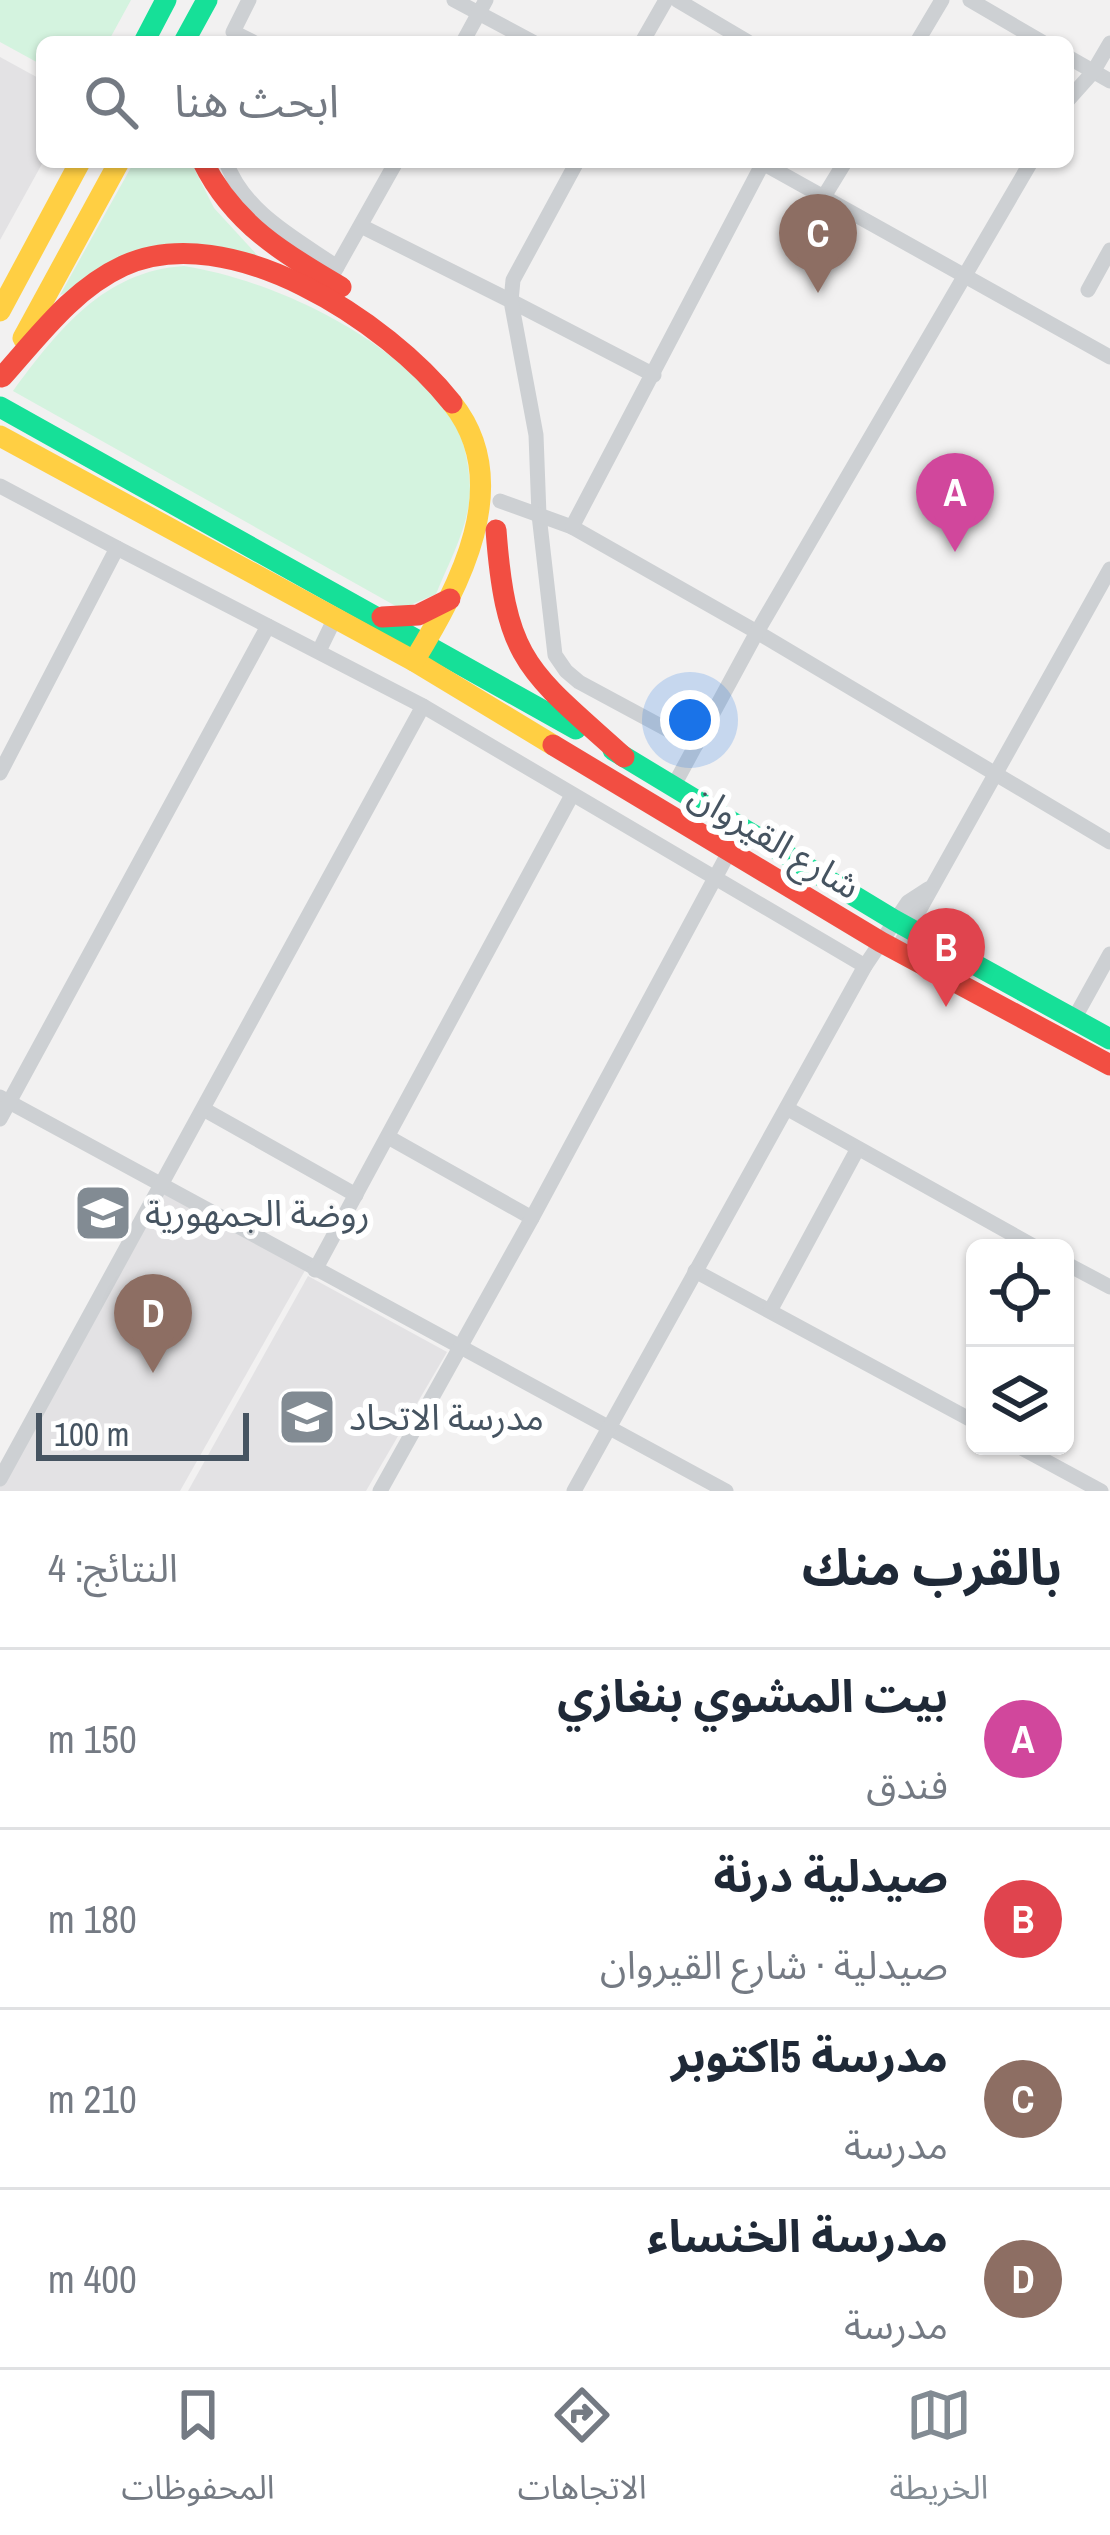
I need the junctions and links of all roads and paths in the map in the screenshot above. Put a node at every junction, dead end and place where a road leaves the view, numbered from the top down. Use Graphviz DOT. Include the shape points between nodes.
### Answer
graph roads {
  1 [pos="166,0"];
  2 [pos="208,0"];
  3 [pos="249,0"];
  4 [pos="454,0"];
  5 [pos="666,0"];
  6 [pos="677,0"];
  7 [pos="942,0"];
  8 [pos="970,0"];
  9 [pos="482,7"];
  10 [pos="147,36"];
  11 [pos="187,36"];
  12 [pos="201,36"];
  13 [pos="231,36"];
  14 [pos="466,36"];
  15 [pos="524,36"];
  16 [pos="645,36"];
  17 [pos="738,36"];
  18 [pos="921,36"];
  19 [pos="1032,36"];
  20 [pos="1110,43"];
  21 [pos="1074,61"];
  22 [pos="1093,72"];
  23 [pos="1110,81"];
  24 [pos="1074,93"];
  25 [pos="77,168"];
  26 [pos="116,168"];
  27 [pos="205,168"];
  28 [pos="229,168"];
  29 [pos="393,168"];
  30 [pos="574,168"];
  31 [pos="759,168"];
  32 [pos="771,168"];
  33 [pos="842,168"];
  34 [pos="1028,168"];
  35 [pos="824,198"];
  36 [pos="361,226"];
  37 [pos="1110,250"];
  38 [pos="333,274"];
  39 [pos="964,278"];
  40 [pos="1088,290"];
  41 [pos="511,301"];
  42 [pos="0,311"];
  43 [pos="415,334"];
  44 [pos="1110,357"];
  45 [pos="455,372"];
  46 [pos="654,375"];
  47 [pos="1,379"];
  48 [pos="0,407"];
  49 [pos="5,439"];
  50 [pos="0,486"];
  51 [pos="500,501"];
  52 [pos="539,515"];
  53 [pos="572,527"];
  54 [pos="496,530"];
  55 [pos="117,548"];
  56 [pos="1110,569"];
  57 [pos="450,598"];
  58 [pos="382,617"];
  59 [pos="335,618"];
  60 [pos="268,626"];
  61 [pos="757,632"];
  62 [pos="319,652"];
  63 [pos="427,656"];
  64 [pos="424,706"];
  65 [pos="696,746"];
  66 [pos="624,757"];
  67 [pos="0,773"];
  68 [pos="994,775"];
  69 [pos="674,787"];
  70 [pos="572,795"];
  71 [pos="1110,842"];
  72 [pos="729,852"];
  73 [pos="716,876"];
  74 [pos="902,924"];
  75 [pos="889,946"];
  76 [pos="1110,954"];
  77 [pos="865,966"];
  78 [pos="1074,1018"];
  79 [pos="1110,1039"];
  80 [pos="1110,1065"];
  81 [pos="5,1100"];
  82 [pos="788,1108"];
  83 [pos="205,1110"];
  84 [pos="0,1119"];
  85 [pos="388,1136"];
  86 [pos="857,1150"];
  87 [pos="164,1185"];
  88 [pos="356,1195"];
  89 [pos="532,1218"];
  90 [pos="1020,1239"];
  91 [pos="1074,1268"];
  92 [pos="315,1270"];
  93 [pos="694,1271"];
  94 [pos="1110,1287"];
  95 [pos="770,1311"];
  96 [pos="461,1346"];
  97 [pos="966,1418"];
  98 [pos="609,1427"];
  99 [pos="1035,1455"];
  100 [pos="0,1479"];
  101 [pos="380,1491"];
  102 [pos="574,1491"];
  103 [pos="726,1491"];
  104 [pos="1101,1491"];
  1 -- 10 [label="main road"];
  2 -- 11 [label="main road"];
  2 -- 12 [label="main road"];
  3 -- 13 [label="street"];
  4 -- 9 [label="street"];
  5 -- 16 [label="street"];
  6 -- 17 [label="street"];
  7 -- 18 [label="street"];
  8 -- 19 [label="street"];
  9 -- 14 [label="street"];
  9 -- 15 [label="street"];
  20 -- 22 [label="street"];
  21 -- 22 [label="street"];
  22 -- 23 [label="street"];
  22 -- 24 [label="street"];
  25 -- 42 [label="main road"];
  26 -- 47 [label="main road"];
  27 -- 38 [label="main road" via="240,222"];
  28 -- 38 [label="street" via="265,218"];
  29 -- 36 [label="street"];
  30 -- 41 [label="street" via="513,280"];
  31 -- 46 [label="street"];
  32 -- 35 [label="street"];
  33 -- 35 [label="street"];
  34 -- 39 [label="street"];
  35 -- 39 [label="street"];
  36 -- 38 [label="street"];
  36 -- 41 [label="street"];
  37 -- 40 [label="street"];
  38 -- 43 [label="main road"];
  39 -- 44 [label="street"];
  39 -- 61 [label="street"];
  41 -- 46 [label="street"];
  41 -- 52 [label="street" via="536,435"];
  45 -- 51 [label="main road" via="490,435"];
  46 -- 53 [label="street"];
  47 -- 57 [label="main road" via="88,288 121,266 186,253 225,258 298,286 410,354 466,419 477,448 479,506"];
  48 -- 58 [label="main road"];
  49 -- 59 [label="main road"];
  50 -- 55 [label="street"];
  51 -- 52 [label="street"];
  51 -- 54 [label="main road"];
  52 -- 53 [label="street"];
  52 -- 65 [label="street" via="555,655 566,671"];
  53 -- 61 [label="street"];
  54 -- 63 [label="main road"];
  54 -- 66 [label="main road" via="514,643 546,685"];
  55 -- 60 [label="street"];
  55 -- 67 [label="street"];
  56 -- 68 [label="street"];
  57 -- 58 [label="main road" via="414,618"];
  57 -- 63 [label="main road"];
  58 -- 63 [label="main road"];
  59 -- 62 [label="street"];
  59 -- 63 [label="main road"];
  60 -- 62 [label="street"];
  60 -- 81 [label="street"];
  61 -- 65 [label="street"];
  61 -- 68 [label="street"];
  62 -- 64 [label="street"];
  63 -- 66 [label="main road"];
  63 -- 72 [label="main road, شارع القيروان"];
  64 -- 70 [label="street"];
  64 -- 83 [label="street"];
  65 -- 69 [label="street"];
  66 -- 69 [label="main road"];
  68 -- 71 [label="street"];
  68 -- 74 [label="street"];
  69 -- 74 [label="main road"];
  70 -- 73 [label="street"];
  70 -- 85 [label="street"];
  72 -- 73 [label="street"];
  72 -- 75 [label="main road, شارع القيروان"];
  73 -- 77 [label="street"];
  73 -- 89 [label="street"];
  74 -- 75 [label="street"];
  74 -- 78 [label="main road"];
  75 -- 77 [label="street"];
  75 -- 80 [label="main road, شارع القيروان"];
  76 -- 78 [label="street"];
  77 -- 82 [label="street"];
  78 -- 79 [label="main road"];
  81 -- 84 [label="street"];
  81 -- 87 [label="street"];
  82 -- 86 [label="street"];
  82 -- 93 [label="street"];
  83 -- 87 [label="street"];
  83 -- 88 [label="street"];
  85 -- 88 [label="street"];
  85 -- 89 [label="street"];
  86 -- 90 [label="street"];
  86 -- 95 [label="street"];
  87 -- 92 [label="street"];
  87 -- 100 [label="street"];
  88 -- 92 [label="street"];
  89 -- 96 [label="street"];
  91 -- 94 [label="street"];
  92 -- 96 [label="street"];
  93 -- 95 [label="street"];
  93 -- 98 [label="street"];
  95 -- 97 [label="street"];
  96 -- 98 [label="street"];
  96 -- 101 [label="street"];
  98 -- 102 [label="street"];
  98 -- 103 [label="street"];
  99 -- 104 [label="street"];
}
